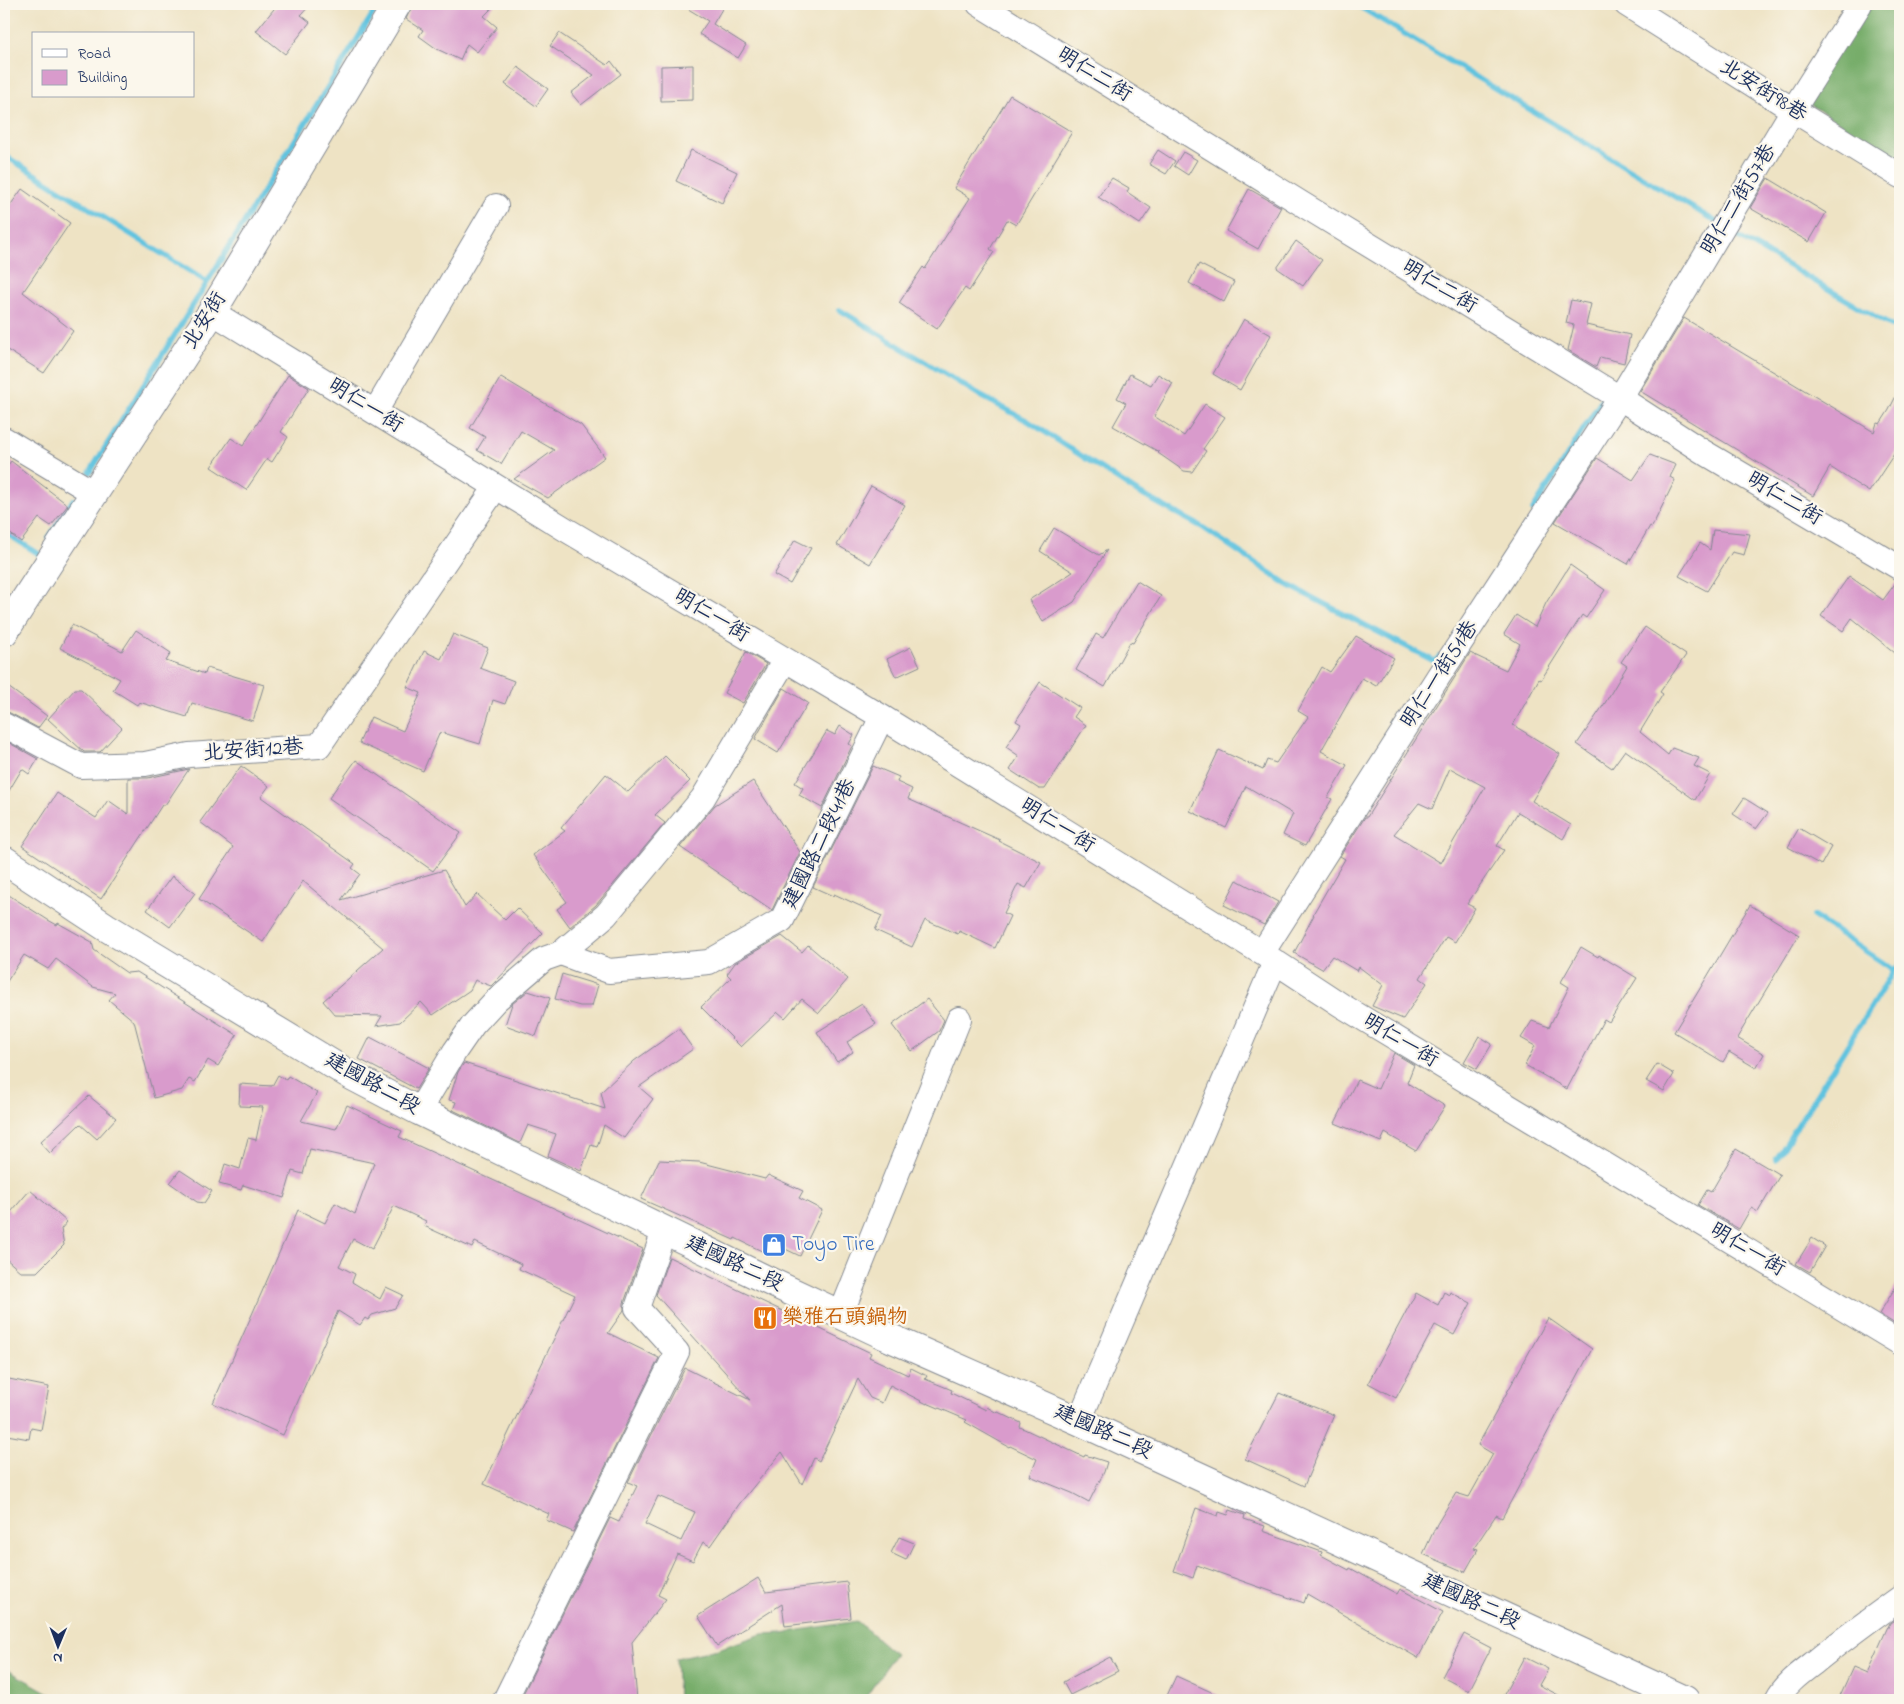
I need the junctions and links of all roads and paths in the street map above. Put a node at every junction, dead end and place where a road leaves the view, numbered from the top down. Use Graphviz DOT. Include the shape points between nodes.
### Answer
graph roads {
  1 [pos="979,4"];
  2 [pos="1626,4"];
  3 [pos="1860,4"];
  4 [pos="391,5"];
  5 [pos="1793,110"];
  6 [pos="1900,176"];
  7 [pos="496,206"];
  8 [pos="212,312"];
  9 [pos="1620,398"];
  10 [pos="375,412"];
  11 [pos="4,439"];
  12 [pos="496,487"];
  13 [pos="94,493"];
  14 [pos="1900,568"];
  15 [pos="4,632"];
  16 [pos="785,660"];
  17 [pos="882,717"];
  18 [pos="4,725"];
  19 [pos="4,860"];
  20 [pos="560,953"];
  21 [pos="1268,957"];
  22 [pos="959,1019"];
  23 [pos="419,1110"];
  24 [pos="664,1231"];
  25 [pos="841,1314"];
  26 [pos="1900,1343"];
  27 [pos="1079,1421"];
  28 [pos="1900,1598"];
  29 [pos="505,1700"];
  30 [pos="1685,1700"];
  31 [pos="1777,1700"];
  1 -- 9 [label="street, 明仁二街"];
  2 -- 5 [label="street, 北安街98巷"];
  3 -- 5 [label="street, 明仁二街57巷"];
  4 -- 8 [label="street, 北安街"];
  5 -- 6 [label="street, 北安街98巷"];
  5 -- 9 [label="street, 明仁二街57巷"];
  7 -- 10 [label="street"];
  8 -- 10 [label="street, 明仁一街"];
  8 -- 13 [label="street, 北安街"];
  9 -- 14 [label="street, 明仁二街" via="1702,451"];
  9 -- 21 [label="street, 明仁一街51巷" via="1438,677"];
  10 -- 12 [label="street, 明仁一街"];
  11 -- 13 [label="street"];
  12 -- 16 [label="street, 明仁一街"];
  12 -- 18 [label="street, 北安街12巷" via="318,746 189,755 146,764 81,766"];
  13 -- 15 [label="street, 北安街"];
  16 -- 17 [label="street, 明仁一街"];
  16 -- 20 [label="street" via="704,798 606,915"];
  17 -- 20 [label="street, 建國路二段41巷" via="782,920 709,962 609,971"];
  17 -- 21 [label="street, 明仁一街"];
  19 -- 23 [label="street, 建國路二段" via="106,927 352,1076"];
  20 -- 23 [label="street" via="544,959 496,1000 473,1025"];
  21 -- 26 [label="street, 明仁一街" via="1349,1010"];
  21 -- 27 [label="street, 明仁一街51巷"];
  22 -- 25 [label="street"];
  23 -- 24 [label="street, 建國路二段"];
  24 -- 25 [label="street, 建國路二段"];
  24 -- 29 [label="street" via="637,1308 677,1352"];
  25 -- 27 [label="street, 建國路二段"];
  27 -- 30 [label="street, 建國路二段"];
  28 -- 31 [label="street" via="1797,1677"];
}
